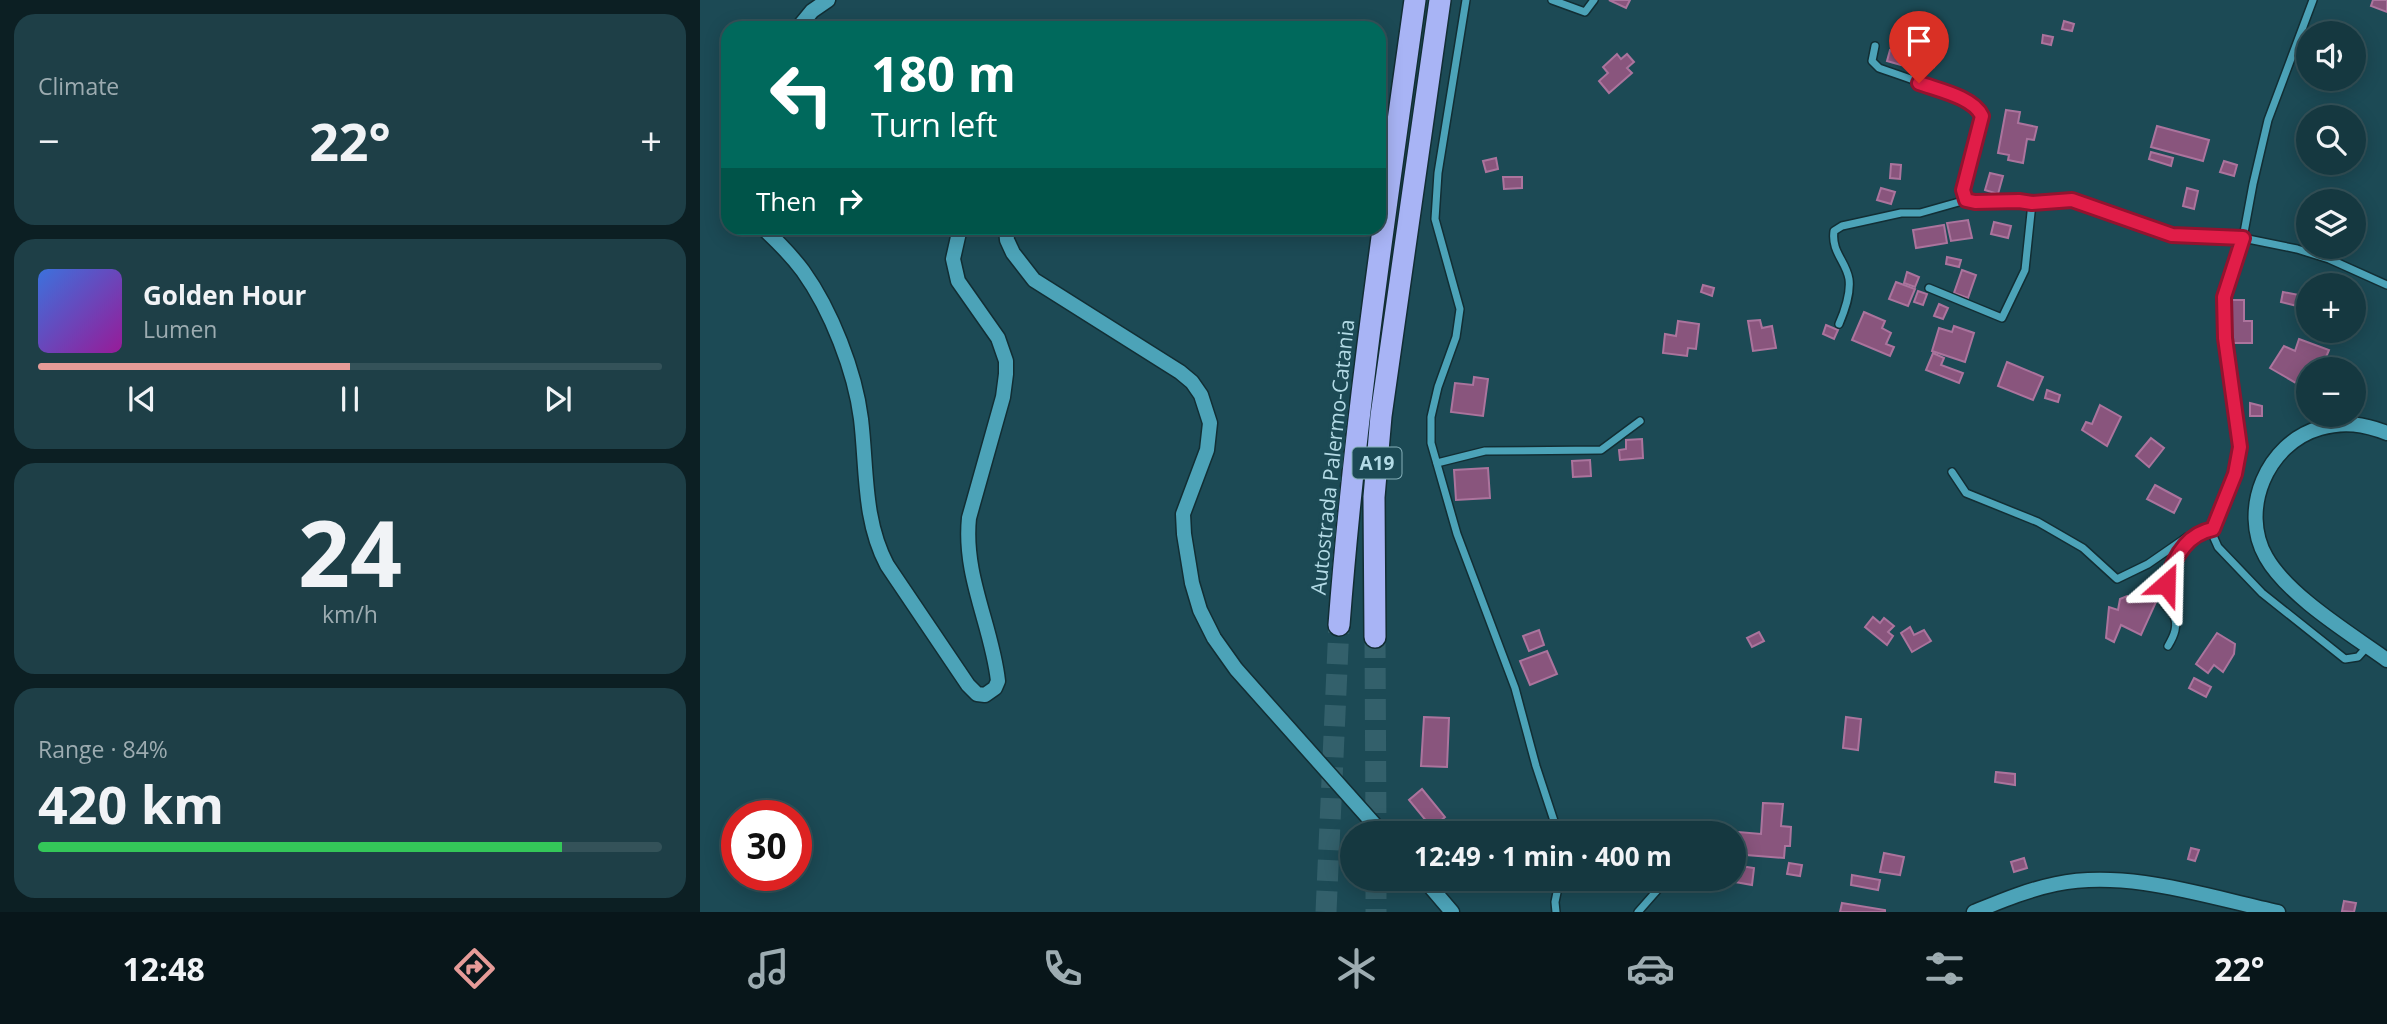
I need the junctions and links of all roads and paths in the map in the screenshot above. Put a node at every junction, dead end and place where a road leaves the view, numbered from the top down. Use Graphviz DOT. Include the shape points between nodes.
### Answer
graph roads {
  1 [pos="828,0"];
  2 [pos="1415,0"];
  3 [pos="1440,0"];
  4 [pos="1466,0"];
  5 [pos="1552,0"];
  6 [pos="1594,0"];
  7 [pos="2314,0"];
  8 [pos="804,21"];
  9 [pos="1875,47"];
  10 [pos="1966,200"];
  11 [pos="1386,203"];
  12 [pos="2032,203"];
  13 [pos="770,235"];
  14 [pos="958,235"];
  15 [pos="1007,235"];
  16 [pos="1381,235"];
  17 [pos="2243,238"];
  18 [pos="2387,285"];
  19 [pos="1929,288"];
  20 [pos="1839,324"];
  21 [pos="1640,421"];
  22 [pos="2387,432"];
  23 [pos="1437,463"];
  24 [pos="1952,472"];
  25 [pos="2213,529"];
  26 [pos="2195,535"];
  27 [pos="1339,625"];
  28 [pos="1375,637"];
  29 [pos="2168,646"];
  30 [pos="2368,646"];
  31 [pos="2387,660"];
  32 [pos="1371,821"];
  33 [pos="1554,821"];
  34 [pos="1434,891"];
  35 [pos="1557,891"];
  36 [pos="1657,891"];
  37 [pos="1452,912"];
  38 [pos="1556,912"];
  39 [pos="1638,912"];
  40 [pos="1974,912"];
  41 [pos="2278,912"];
  1 -- 8 [label="main road"];
  2 -- 11 [label="highway, Autostrada Palermo-Catania / A19"];
  3 -- 28 [label="highway, A19" via="1381,416 1374,497"];
  4 -- 23 [label="street" via="1434,219 1460,309 1431,417"];
  5 -- 6 [label="street" via="1585,12"];
  7 -- 17 [label="street" via="2268,120"];
  9 -- 10 [label="street" via="1872,61 1879,68 1979,109 1982,116 1963,190"];
  10 -- 12 [label="street"];
  10 -- 20 [label="street" via="1833,231 1832,242 1849,278 1846,309"];
  12 -- 17 [label="street" via="2072,200 2172,235"];
  12 -- 19 [label="street" via="2025,270 2002,318"];
  13 -- 14 [label="main road" via="814,288 847,362 861,419 877,546 968,685 985,695 998,681 967,536 1003,397 1006,361 998,338 958,281 953,259"];
  15 -- 32 [label="main road" via="1013,253 1034,280 1180,372 1201,395 1210,437 1183,514 1200,610 1236,669"];
  16 -- 27 [label="highway, Autostrada Palermo-Catania / A19"];
  17 -- 18 [label="street" via="2297,249"];
  17 -- 25 [label="street" via="2224,297 2240,447 2235,474"];
  21 -- 23 [label="street" via="1601,450 1485,451"];
  22 -- 30 [label="main road" via="2349,423 2302,435 2266,472 2255,507 2258,537 2274,570"];
  23 -- 33 [label="street"];
  24 -- 26 [label="street" via="1966,493 2038,522 2083,548 2118,579"];
  25 -- 26 [label="street"];
  25 -- 30 [label="street" via="2218,547 2253,584 2326,645 2345,659 2358,657"];
  26 -- 29 [label="street" via="2170,570 2162,597 2174,615 2175,634"];
  30 -- 31 [label="main road"];
  34 -- 37 [label="main road"];
  35 -- 38 [label="street"];
  36 -- 39 [label="street"];
  40 -- 41 [label="main road" via="2056,884 2114,880"];
}
